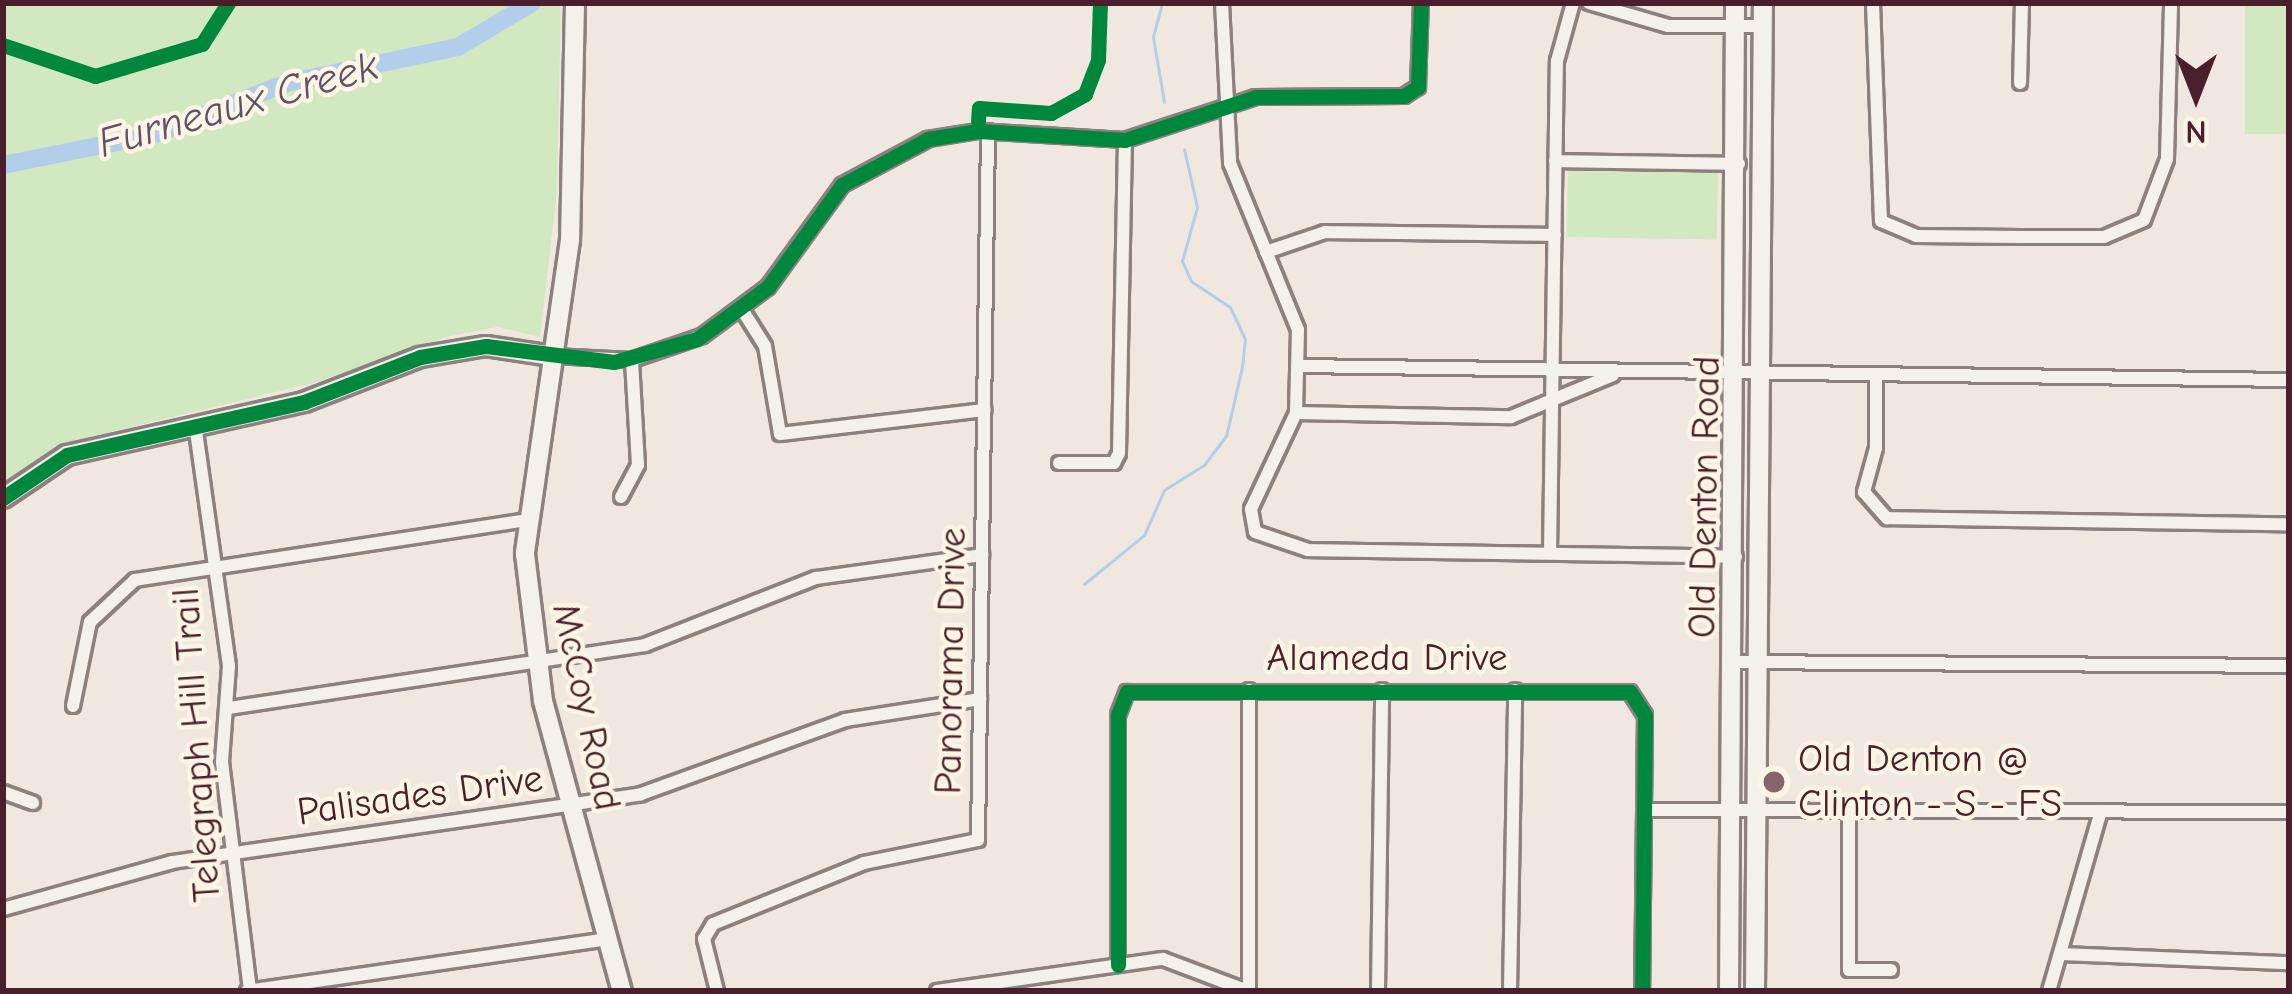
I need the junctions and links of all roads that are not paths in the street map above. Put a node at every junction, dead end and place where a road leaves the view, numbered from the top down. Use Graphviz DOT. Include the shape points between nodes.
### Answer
graph roads {
  1 [pos="574,3"];
  2 [pos="1222,3"];
  3 [pos="1421,3"];
  4 [pos="1573,3"];
  5 [pos="1588,3"];
  6 [pos="1735,3"];
  7 [pos="1763,3"];
  8 [pos="1873,3"];
  9 [pos="2022,3"];
  10 [pos="2171,3"];
  11 [pos="1735,26"];
  12 [pos="1763,26"];
  13 [pos="2020,82"];
  14 [pos="1221,109"];
  15 [pos="988,131"];
  16 [pos="1124,140"];
  17 [pos="1556,161"];
  18 [pos="1739,164"];
  19 [pos="1555,235"];
  20 [pos="1266,253"];
  21 [pos="743,311"];
  22 [pos="552,356"];
  23 [pos="632,360"];
  24 [pos="1298,366"];
  25 [pos="1552,370"];
  26 [pos="1620,372"];
  27 [pos="1876,376"];
  28 [pos="1740,378"];
  29 [pos="1763,378"];
  30 [pos="2289,380"];
  31 [pos="1552,404"];
  32 [pos="985,410"];
  33 [pos="1296,413"];
  34 [pos="195,424"];
  35 [pos="1059,463"];
  36 [pos="622,497"];
  37 [pos="3,498"];
  38 [pos="525,520"];
  39 [pos="2289,524"];
  40 [pos="1550,553"];
  41 [pos="982,555"];
  42 [pos="1737,557"];
  43 [pos="215,564"];
  44 [pos="1735,662"];
  45 [pos="1760,662"];
  46 [pos="536,663"];
  47 [pos="2289,666"];
  48 [pos="1249,690"];
  49 [pos="1382,690"];
  50 [pos="1515,690"];
  51 [pos="980,699"];
  52 [pos="73,706"];
  53 [pos="229,708"];
  54 [pos="3,793"];
  55 [pos="33,803"];
  56 [pos="572,804"];
  57 [pos="1644,810"];
  58 [pos="1732,810"];
  59 [pos="1757,810"];
  60 [pos="1849,810"];
  61 [pos="2101,812"];
  62 [pos="2289,812"];
  63 [pos="234,853"];
  64 [pos="3,909"];
  65 [pos="608,939"];
  66 [pos="2061,954"];
  67 [pos="2289,962"];
  68 [pos="1118,964"];
  69 [pos="1891,970"];
  70 [pos="1027,985"];
  71 [pos="249,991"];
  72 [pos="622,991"];
  73 [pos="717,991"];
  74 [pos="937,991"];
  75 [pos="1249,991"];
  76 [pos="1378,991"];
  77 [pos="1510,991"];
  78 [pos="1642,991"];
  79 [pos="1729,991"];
  80 [pos="1755,991"];
  81 [pos="2049,991"];
  1 -- 22 [label="main road, McCoy Road" via="570,240"];
  2 -- 14 [label="street"];
  3 -- 14 [label="street" via="1418,87 1404,96 1290,92"];
  4 -- 17 [label="street" via="1557,61"];
  5 -- 11 [label="street" via="1651,24"];
  6 -- 11 [label="main road, Old Denton Road"];
  7 -- 12 [label="main road, Old Denton Road"];
  8 -- 10 [label="street" via="1874,188 1888,227 1916,236 2104,237 2144,220 2167,159"];
  9 -- 13 [label="street"];
  11 -- 12 [label="street"];
  11 -- 18 [label="main road, Old Denton Road"];
  12 -- 29 [label="main road, Old Denton Road"];
  14 -- 16 [label="street"];
  14 -- 20 [label="street"];
  15 -- 16 [label="street"];
  15 -- 21 [label="street" via="928,139 858,172"];
  15 -- 32 [label="street, Panorama Drive"];
  16 -- 35 [label="street" via="1119,453 1114,463"];
  17 -- 18 [label="street"];
  17 -- 19 [label="street"];
  18 -- 28 [label="main road, Old Denton Road"];
  19 -- 20 [label="street" via="1325,232"];
  19 -- 25 [label="street"];
  20 -- 24 [label="street" via="1294,310"];
  21 -- 23 [label="street"];
  21 -- 32 [label="street" via="765,346 780,434"];
  22 -- 23 [label="street"];
  22 -- 34 [label="main road" via="485,346 420,357 304,402"];
  22 -- 38 [label="main road, McCoy Road"];
  23 -- 36 [label="street" via="638,465"];
  24 -- 25 [label="street"];
  24 -- 33 [label="street"];
  25 -- 26 [label="street"];
  25 -- 31 [label="street"];
  26 -- 28 [label="street"];
  26 -- 31 [label="street"];
  27 -- 29 [label="street"];
  27 -- 30 [label="street"];
  27 -- 39 [label="street" via="1876,448 1864,492 1876,514"];
  28 -- 29 [label="street"];
  28 -- 42 [label="main road, Old Denton Road"];
  29 -- 45 [label="main road, Old Denton Road"];
  31 -- 33 [label="street" via="1511,417"];
  31 -- 40 [label="street"];
  32 -- 41 [label="street, Panorama Drive"];
  33 -- 40 [label="street" via="1249,522 1263,537 1308,550"];
  34 -- 37 [label="main road" via="67,455"];
  34 -- 43 [label="street, Telegraph Hill Trail"];
  38 -- 43 [label="street"];
  38 -- 46 [label="main road, McCoy Road"];
  40 -- 42 [label="street"];
  41 -- 46 [label="street" via="816,578 645,645"];
  41 -- 51 [label="street, Panorama Drive"];
  42 -- 44 [label="main road, Old Denton Road"];
  43 -- 52 [label="street" via="150,574 107,599 85,638"];
  43 -- 53 [label="street, Telegraph Hill Trail"];
  44 -- 45 [label="street"];
  44 -- 58 [label="main road, Old Denton Road"];
  45 -- 47 [label="street"];
  45 -- 59 [label="main road, Old Denton Road"];
  46 -- 53 [label="street"];
  46 -- 56 [label="main road, McCoy Road"];
  48 -- 49 [label="street, Alameda Drive"];
  48 -- 68 [label="street, Alameda Drive" via="1127,692 1118,715"];
  48 -- 75 [label="street"];
  49 -- 50 [label="street, Alameda Drive"];
  49 -- 76 [label="street"];
  50 -- 57 [label="street, Alameda Drive" via="1630,692 1644,703"];
  50 -- 77 [label="street"];
  51 -- 56 [label="street, Palisades Drive" via="845,720 684,783"];
  51 -- 73 [label="street, Panorama Drive" via="978,840 864,863 713,924 704,939"];
  53 -- 63 [label="street, Telegraph Hill Trail" via="222,761"];
  54 -- 55 [label="street"];
  56 -- 63 [label="street, Palisades Drive"];
  56 -- 65 [label="main road, McCoy Road"];
  57 -- 58 [label="street"];
  57 -- 78 [label="street"];
  58 -- 59 [label="street"];
  58 -- 79 [label="main road, Old Denton Road"];
  59 -- 60 [label="street"];
  59 -- 80 [label="main road, Old Denton Road"];
  60 -- 61 [label="street"];
  60 -- 69 [label="street" via="1849,970"];
  61 -- 62 [label="street"];
  61 -- 66 [label="street"];
  63 -- 64 [label="street, Palisades Drive"];
  63 -- 71 [label="street, Telegraph Hill Trail"];
  65 -- 71 [label="street"];
  65 -- 72 [label="main road, McCoy Road"];
  66 -- 67 [label="street"];
  66 -- 81 [label="street"];
  68 -- 70 [label="street"];
  68 -- 75 [label="street" via="1183,961"];
  70 -- 74 [label="street"];
}
